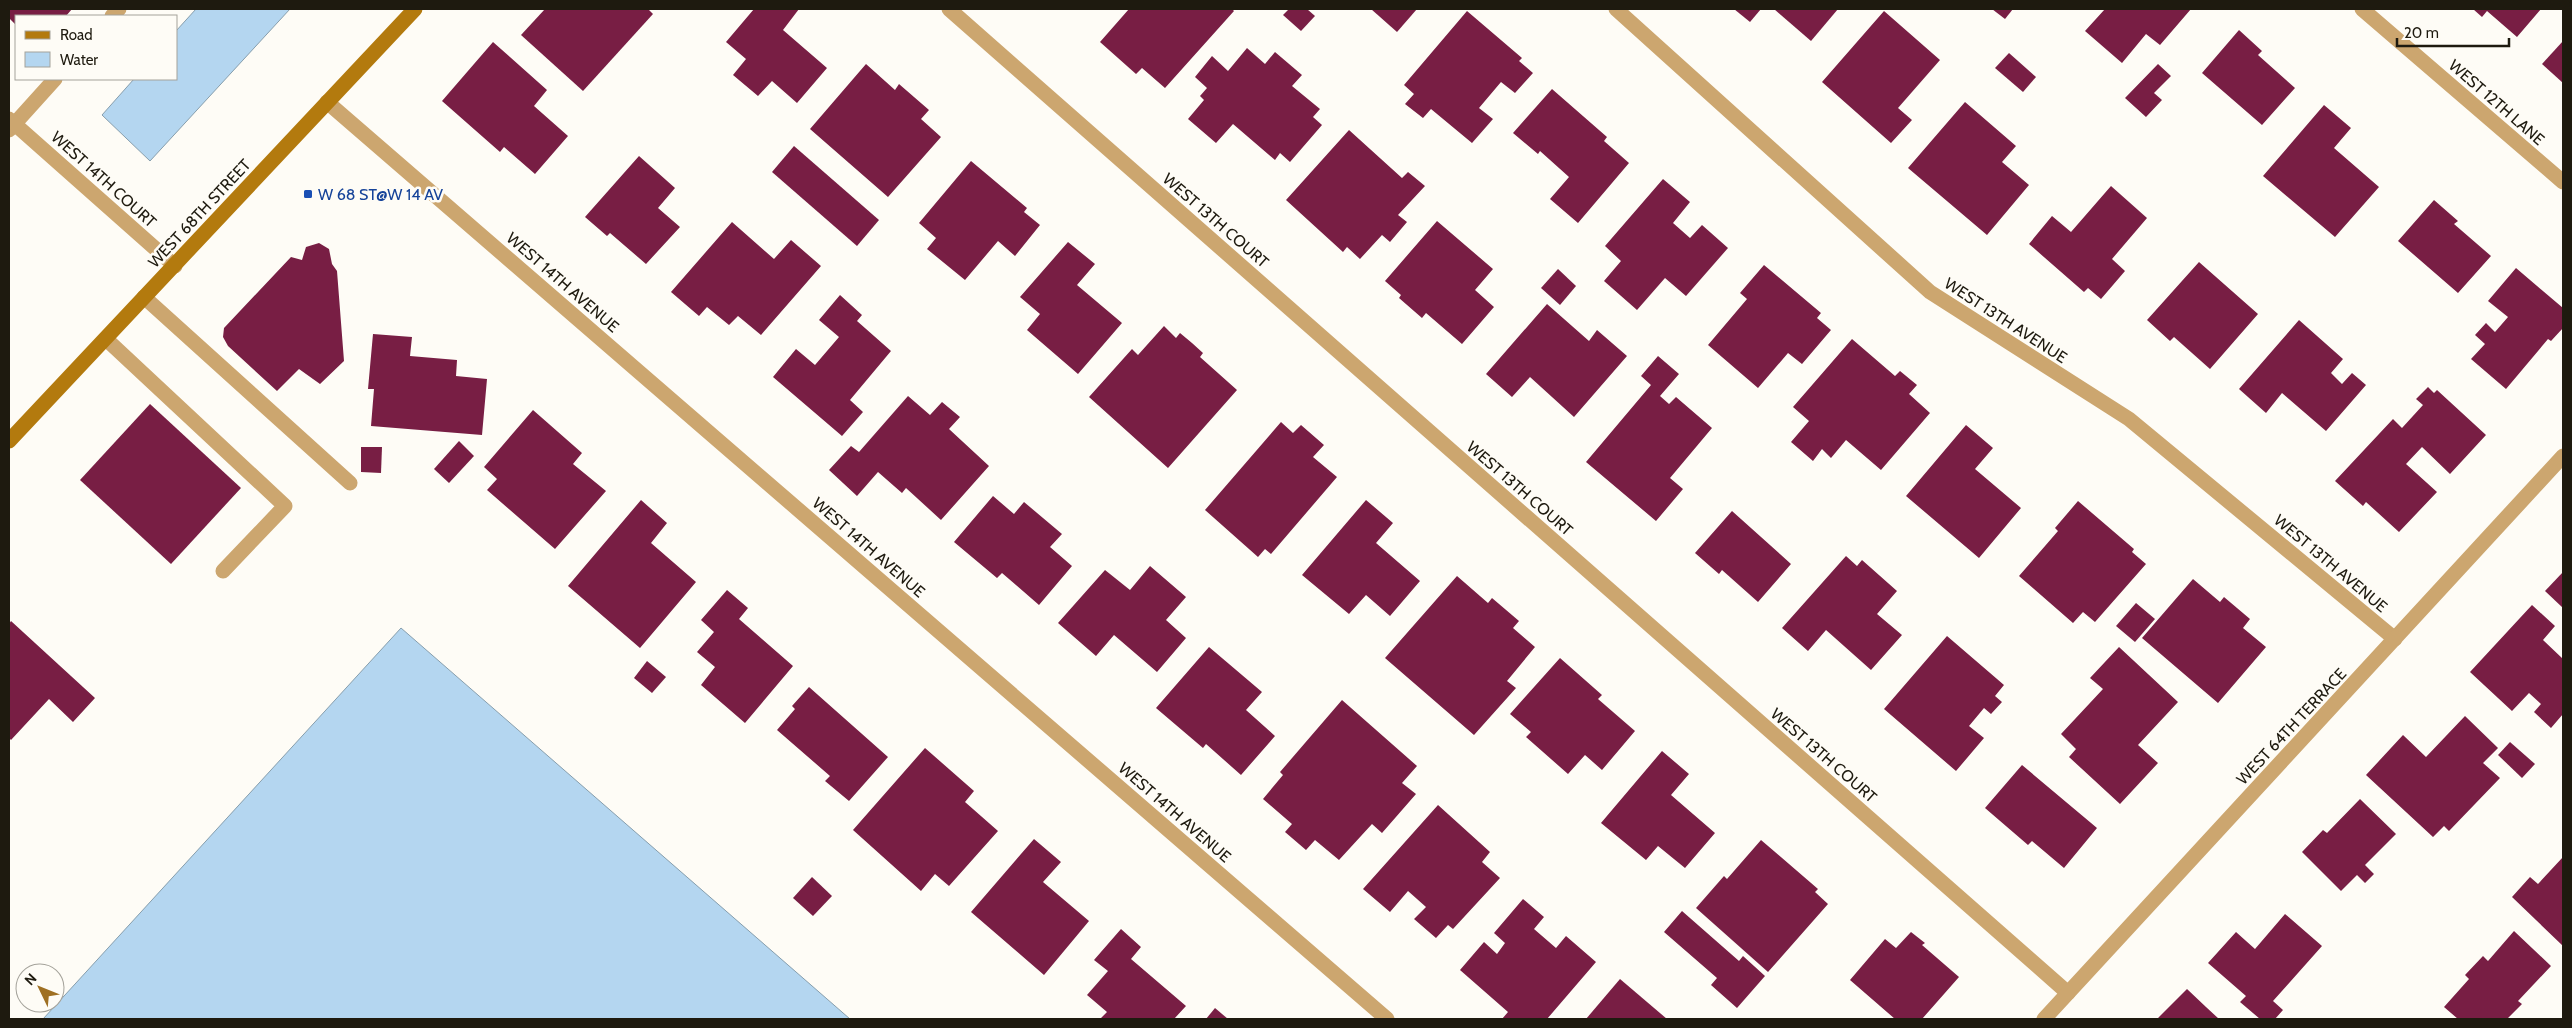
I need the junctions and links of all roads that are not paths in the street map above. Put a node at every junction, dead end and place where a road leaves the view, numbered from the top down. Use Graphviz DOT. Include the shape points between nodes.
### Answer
graph roads {
  1 [pos="415,9"];
  2 [pos="949,9"];
  3 [pos="1616,9"];
  4 [pos="2362,9"];
  5 [pos="54,80"];
  6 [pos="327,102"];
  7 [pos="11,124"];
  8 [pos="2563,182"];
  9 [pos="175,266"];
  10 [pos="144,297"];
  11 [pos="106,339"];
  12 [pos="9,441"];
  13 [pos="2563,456"];
  14 [pos="350,483"];
  15 [pos="223,571"];
  16 [pos="2395,639"];
  17 [pos="2068,993"];
  18 [pos="1387,1019"];
  19 [pos="2044,1019"];
  1 -- 6 [label="main road, WEST 68TH STREET"];
  2 -- 17 [label="street, WEST 13TH COURT"];
  3 -- 16 [label="street, WEST 13TH AVENUE" via="1930,292 2129,420"];
  4 -- 8 [label="street, WEST 12TH LANE"];
  5 -- 7 [label="street"];
  6 -- 9 [label="main road, WEST 68TH STREET"];
  6 -- 18 [label="street, WEST 14TH AVENUE"];
  7 -- 9 [label="street, WEST 14TH COURT"];
  9 -- 10 [label="main road, WEST 68TH STREET"];
  10 -- 11 [label="main road, WEST 68TH STREET"];
  10 -- 14 [label="street"];
  11 -- 12 [label="main road, WEST 68TH STREET"];
  11 -- 15 [label="street" via="285,506"];
  13 -- 16 [label="street, WEST 64TH TERRACE"];
  16 -- 17 [label="street, WEST 64TH TERRACE"];
  17 -- 19 [label="street, WEST 64TH TERRACE"];
}
